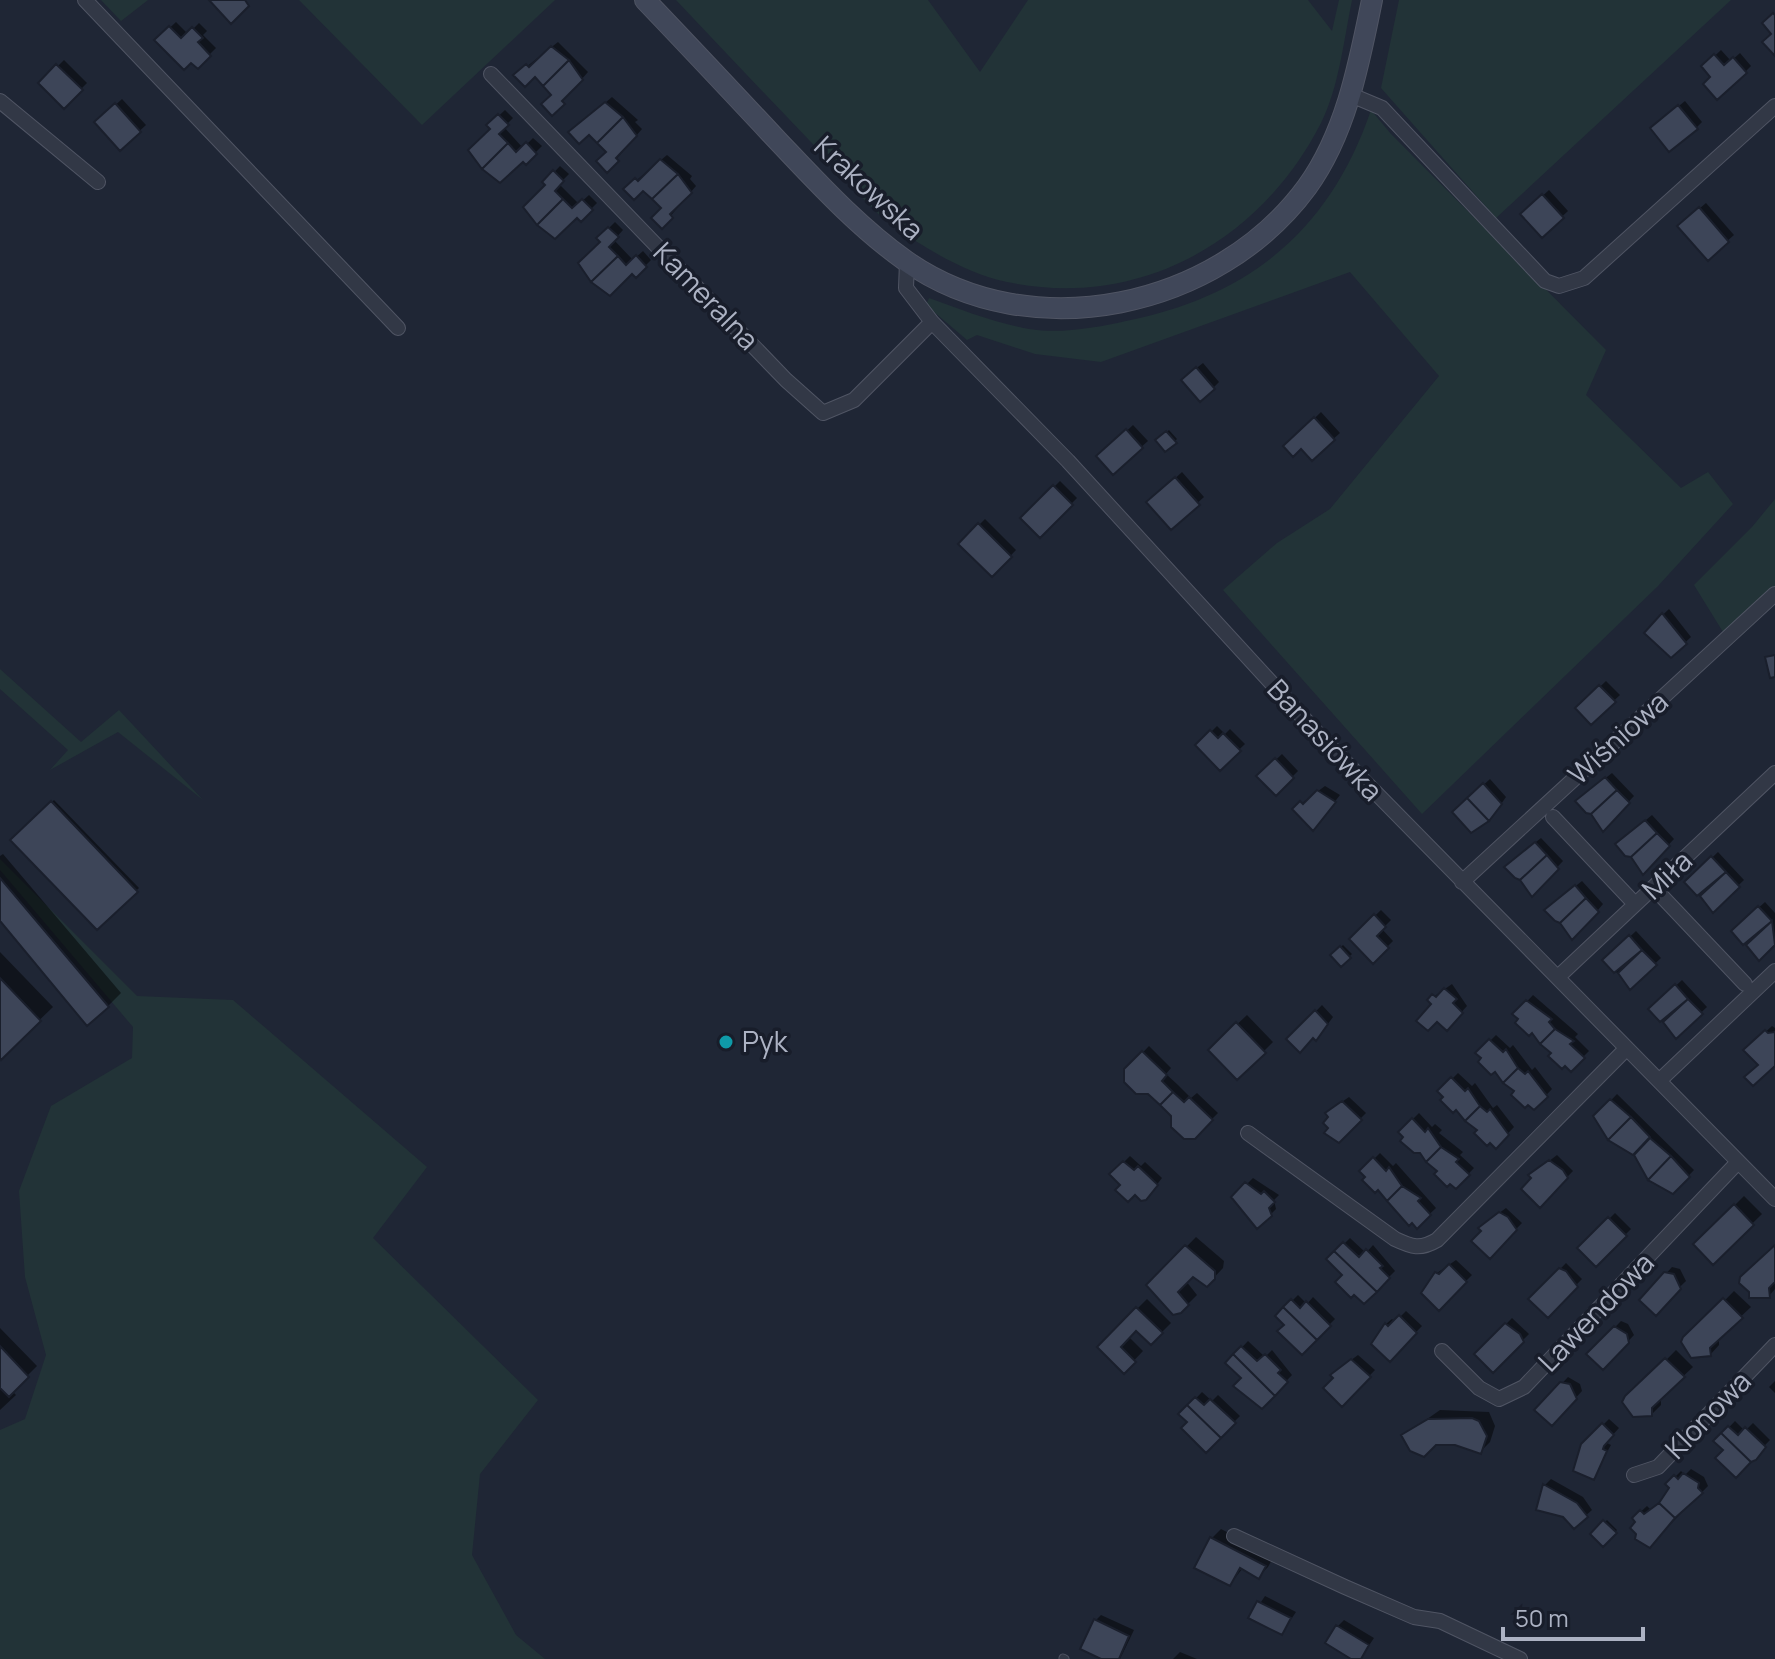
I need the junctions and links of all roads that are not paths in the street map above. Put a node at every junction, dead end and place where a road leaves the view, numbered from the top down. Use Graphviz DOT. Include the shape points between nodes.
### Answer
graph roads {
  1 [pos="85,0"];
  2 [pos="645,0"];
  3 [pos="1372,0"];
  4 [pos="491,74"];
  5 [pos="1351,95"];
  6 [pos="0,101"];
  7 [pos="1775,106"];
  8 [pos="98,182"];
  9 [pos="907,262"];
  10 [pos="932,322"];
  11 [pos="398,328"];
  12 [pos="1775,594"];
  13 [pos="1775,773"];
  14 [pos="1553,817"];
  15 [pos="1462,882"];
  16 [pos="1654,888"];
  17 [pos="1635,904"];
  18 [pos="1775,971"];
  19 [pos="1558,977"];
  20 [pos="1745,984"];
  21 [pos="1625,1050"];
  22 [pos="1659,1081"];
  23 [pos="1248,1133"];
  24 [pos="1738,1162"];
  25 [pos="1775,1199"];
  26 [pos="1775,1345"];
  27 [pos="1442,1351"];
  28 [pos="1634,1475"];
  29 [pos="1234,1536"];
  30 [pos="1520,1659"];
  1 -- 11 [label="street"];
  2 -- 9 [label="main road, Krakowska" via="826,191"];
  3 -- 5 [label="main road, Krakowska"];
  4 -- 10 [label="street, Kameralna" via="823,413 854,400"];
  5 -- 7 [label="street" via="1382,108 1545,281 1559,286 1584,278"];
  5 -- 9 [label="main road, Krakowska" via="1318,170 1279,222 1228,260 1158,295 1076,309 1037,307 981,296"];
  6 -- 8 [label="street"];
  9 -- 10 [label="street, Banasiówka" via="906,288"];
  10 -- 15 [label="street, Banasiówka"];
  12 -- 15 [label="street, Wiśniowa"];
  13 -- 16 [label="street, Miła"];
  14 -- 17 [label="street"];
  15 -- 19 [label="street, Banasiówka"];
  16 -- 17 [label="street, Miła"];
  16 -- 20 [label="street"];
  17 -- 19 [label="street, Miła"];
  18 -- 22 [label="street"];
  19 -- 21 [label="street, Banasiówka"];
  21 -- 22 [label="street, Banasiówka"];
  21 -- 23 [label="street" via="1426,1247 1412,1248 1395,1239"];
  22 -- 24 [label="street, Banasiówka"];
  24 -- 25 [label="street, Banasiówka"];
  24 -- 27 [label="street, Lawendowa" via="1524,1387 1499,1399 1479,1388"];
  26 -- 28 [label="street, Klonowa" via="1658,1467"];
  29 -- 30 [label="street"];
}
